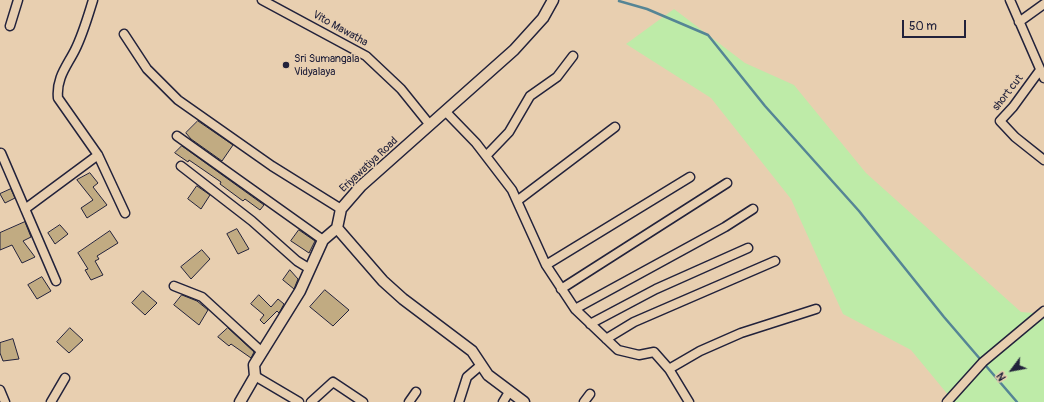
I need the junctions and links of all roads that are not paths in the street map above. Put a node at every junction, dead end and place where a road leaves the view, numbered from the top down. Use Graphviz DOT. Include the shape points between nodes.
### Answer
graph roads {
  1 [pos="18,0"];
  2 [pos="93,0"];
  3 [pos="262,0"];
  4 [pos="554,0"];
  5 [pos="1010,0"];
  6 [pos="1044,4"];
  7 [pos="1019,22"];
  8 [pos="10,26"];
  9 [pos="124,34"];
  10 [pos="573,56"];
  11 [pos="1040,70"];
  12 [pos="1044,78"];
  13 [pos="446,112"];
  14 [pos="430,125"];
  15 [pos="615,127"];
  16 [pos="177,136"];
  17 [pos="2,153"];
  18 [pos="98,155"];
  19 [pos="486,156"];
  20 [pos="1044,160"];
  21 [pos="181,166"];
  22 [pos="690,177"];
  23 [pos="727,183"];
  24 [pos="517,201"];
  25 [pos="25,208"];
  26 [pos="341,209"];
  27 [pos="753,209"];
  28 [pos="125,213"];
  29 [pos="337,228"];
  30 [pos="323,240"];
  31 [pos="748,248"];
  32 [pos="775,261"];
  33 [pos="546,265"];
  34 [pos="310,269"];
  35 [pos="56,282"];
  36 [pos="174,286"];
  37 [pos="561,289"];
  38 [pos="575,309"];
  39 [pos="816,309"];
  40 [pos="1044,311"];
  41 [pos="590,324"];
  42 [pos="606,339"];
  43 [pos="262,352"];
  44 [pos="481,365"];
  45 [pos="669,369"];
  46 [pos="255,376"];
  47 [pos="65,378"];
  48 [pos="0,390"];
  49 [pos="416,392"];
  50 [pos="509,392"];
  51 [pos="590,394"];
  52 [pos="5,402"];
  53 [pos="51,402"];
  54 [pos="240,402"];
  55 [pos="299,402"];
  56 [pos="310,402"];
  57 [pos="363,402"];
  58 [pos="409,402"];
  59 [pos="459,402"];
  60 [pos="502,402"];
  61 [pos="524,402"];
  62 [pos="584,402"];
  63 [pos="689,402"];
  64 [pos="947,402"];
  1 -- 8 [label="street"];
  2 -- 18 [label="street" via="76,49 61,74 57,88 58,98"];
  3 -- 14 [label="street, Vito Mawatha" via="366,56 401,89"];
  4 -- 13 [label="street, Eriyawatiya Road" via="529,35"];
  5 -- 7 [label="street"];
  6 -- 7 [label="street"];
  7 -- 11 [label="street"];
  9 -- 26 [label="street" via="148,69 178,100 272,166"];
  10 -- 19 [label="street" via="557,77 530,96 509,132"];
  11 -- 12 [label="street"];
  11 -- 20 [label="street, short cut" via="1000,121 1015,137"];
  13 -- 14 [label="street, Eriyawatiya Road"];
  13 -- 19 [label="street"];
  14 -- 26 [label="street, Eriyawatiya Road" via="361,186"];
  15 -- 24 [label="street"];
  16 -- 30 [label="street"];
  17 -- 25 [label="street"];
  18 -- 25 [label="street"];
  18 -- 28 [label="street"];
  19 -- 24 [label="street" via="512,190"];
  21 -- 34 [label="street" via="252,221 296,261"];
  22 -- 33 [label="street"];
  23 -- 37 [label="street"];
  24 -- 33 [label="street"];
  25 -- 35 [label="street"];
  26 -- 29 [label="street, Eriyawatiya Road"];
  27 -- 38 [label="street"];
  29 -- 30 [label="street"];
  29 -- 44 [label="street" via="383,281 472,351"];
  30 -- 34 [label="street"];
  31 -- 41 [label="street" via="656,289"];
  32 -- 42 [label="street" via="634,322"];
  33 -- 37 [label="street"];
  34 -- 43 [label="street" via="297,296"];
  36 -- 43 [label="street" via="202,297"];
  37 -- 38 [label="street"];
  38 -- 41 [label="street"];
  39 -- 45 [label="street" via="741,332"];
  40 -- 64 [label="street" via="983,362"];
  41 -- 42 [label="street"];
  42 -- 45 [label="street" via="618,350 639,355 654,352"];
  43 -- 46 [label="street" via="254,365"];
  44 -- 50 [label="street" via="488,375"];
  44 -- 59 [label="street" via="467,377"];
  45 -- 63 [label="street"];
  46 -- 54 [label="street"];
  46 -- 55 [label="street"];
  47 -- 53 [label="street"];
  48 -- 52 [label="street"];
  49 -- 58 [label="street"];
  50 -- 60 [label="street"];
  50 -- 61 [label="street"];
  51 -- 62 [label="street"];
  56 -- 57 [label="street" via="333,382"];
}
